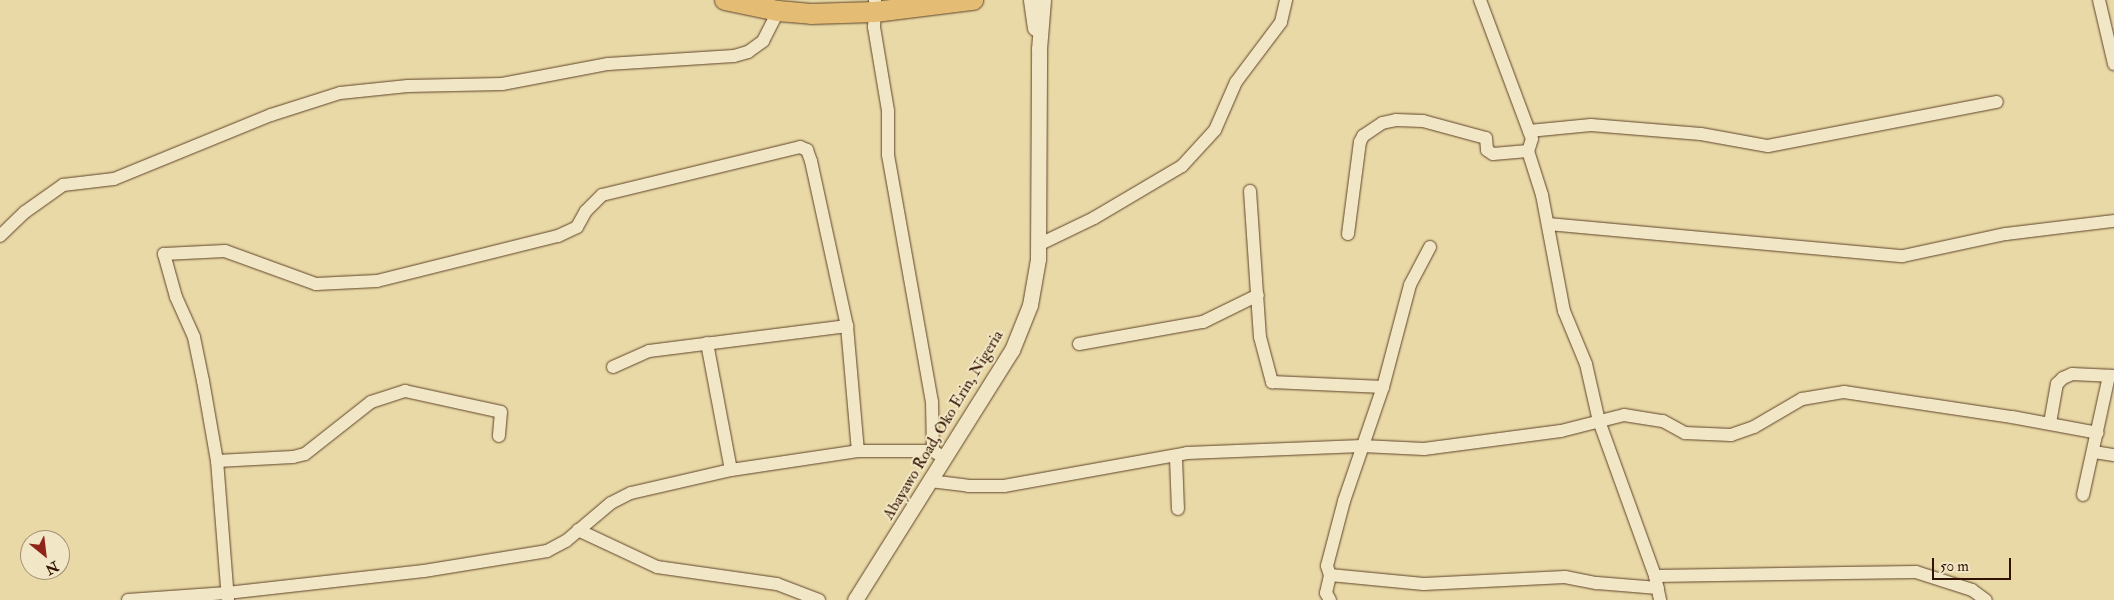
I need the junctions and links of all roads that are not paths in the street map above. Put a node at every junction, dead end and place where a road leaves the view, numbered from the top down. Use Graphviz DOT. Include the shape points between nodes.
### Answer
graph roads {
  1 [pos="725,0"];
  2 [pos="973,0"];
  3 [pos="1031,0"];
  4 [pos="1043,0"];
  5 [pos="1286,0"];
  6 [pos="1480,0"];
  7 [pos="2099,0"];
  8 [pos="878,3"];
  9 [pos="772,6"];
  10 [pos="1039,49"];
  11 [pos="2114,64"];
  12 [pos="1996,102"];
  13 [pos="1529,131"];
  14 [pos="1528,151"];
  15 [pos="1250,191"];
  16 [pos="2114,221"];
  17 [pos="1548,224"];
  18 [pos="1348,234"];
  19 [pos="0,236"];
  20 [pos="1038,245"];
  21 [pos="1430,246"];
  22 [pos="1258,295"];
  23 [pos="846,326"];
  24 [pos="707,343"];
  25 [pos="1079,344"];
  26 [pos="613,367"];
  27 [pos="2112,376"];
  28 [pos="1383,387"];
  29 [pos="1599,421"];
  30 [pos="2050,423"];
  31 [pos="2098,433"];
  32 [pos="499,436"];
  33 [pos="1362,446"];
  34 [pos="858,451"];
  35 [pos="2094,452"];
  36 [pos="939,454"];
  37 [pos="2114,455"];
  38 [pos="1176,458"];
  39 [pos="217,461"];
  40 [pos="732,470"];
  41 [pos="930,481"];
  42 [pos="2083,495"];
  43 [pos="1178,509"];
  44 [pos="578,530"];
  45 [pos="1330,575"];
  46 [pos="1658,588"];
  47 [pos="228,597"];
  48 [pos="128,600"];
  49 [pos="819,600"];
  50 [pos="855,600"];
  51 [pos="1330,600"];
  52 [pos="1986,600"];
  1 -- 9 [label="highway"];
  2 -- 8 [label="highway"];
  3 -- 10 [label="street"];
  4 -- 10 [label="street"];
  5 -- 20 [label="street" via="1281,22 1236,82 1216,130 1182,166 1094,218"];
  6 -- 13 [label="street"];
  7 -- 11 [label="street"];
  8 -- 9 [label="highway"];
  8 -- 36 [label="street" via="874,27 888,111 888,155"];
  9 -- 19 [label="street" via="763,41 748,52 734,56 608,64 502,84 408,86 340,93 271,115 114,179 63,185 24,212"];
  10 -- 20 [label="street, Abayawo Road, Oko Erin, Nigeria"];
  12 -- 13 [label="street" via="1768,146 1701,134 1591,125"];
  13 -- 14 [label="street" via="1532,139"];
  14 -- 17 [label="street"];
  14 -- 18 [label="street" via="1492,154 1486,138 1423,121 1396,120 1382,124 1363,136 1360,142"];
  15 -- 22 [label="street"];
  16 -- 17 [label="street" via="2006,234 1903,256"];
  17 -- 29 [label="street" via="1564,311 1586,364"];
  20 -- 36 [label="street, Abayawo Road, Oko Erin, Nigeria" via="1030,305 1012,350"];
  21 -- 28 [label="street" via="1410,285"];
  22 -- 25 [label="street" via="1203,322"];
  22 -- 28 [label="street" via="1260,336 1274,384 1325,382"];
  23 -- 24 [label="street"];
  23 -- 34 [label="street"];
  23 -- 39 [label="street" via="811,161 807,150 800,147 602,195 586,211 577,227 558,236 377,281 316,284 226,251 164,254 176,297 194,337"];
  24 -- 26 [label="street" via="649,351"];
  24 -- 40 [label="street"];
  27 -- 30 [label="street" via="2072,374 2063,378 2057,384"];
  27 -- 31 [label="street"];
  28 -- 33 [label="street"];
  29 -- 30 [label="street" via="1637,416 1663,421 1685,432 1731,435 1754,427 1802,399 1844,392"];
  29 -- 33 [label="street" via="1533,436 1424,449"];
  29 -- 46 [label="street"];
  30 -- 31 [label="street"];
  31 -- 35 [label="street"];
  32 -- 39 [label="street" via="501,412 405,391 371,402 305,454 293,458"];
  33 -- 38 [label="street" via="1187,454"];
  33 -- 45 [label="street" via="1327,566"];
  34 -- 36 [label="street"];
  34 -- 40 [label="street"];
  35 -- 37 [label="street"];
  35 -- 42 [label="street"];
  36 -- 41 [label="street, Abayawo Road, Oko Erin, Nigeria"];
  38 -- 41 [label="street" via="1004,486"];
  38 -- 43 [label="street"];
  39 -- 47 [label="street"];
  40 -- 44 [label="street" via="630,492 610,503"];
  41 -- 50 [label="street, Abayawo Road, Oko Erin, Nigeria"];
  44 -- 47 [label="street" via="557,546 524,556"];
  44 -- 49 [label="street" via="657,567 777,584"];
  45 -- 46 [label="street" via="1424,584 1572,577 1597,583"];
  45 -- 51 [label="street" via="1326,593"];
  46 -- 52 [label="street" via="1916,572 1972,590"];
  47 -- 48 [label="street"];
}
